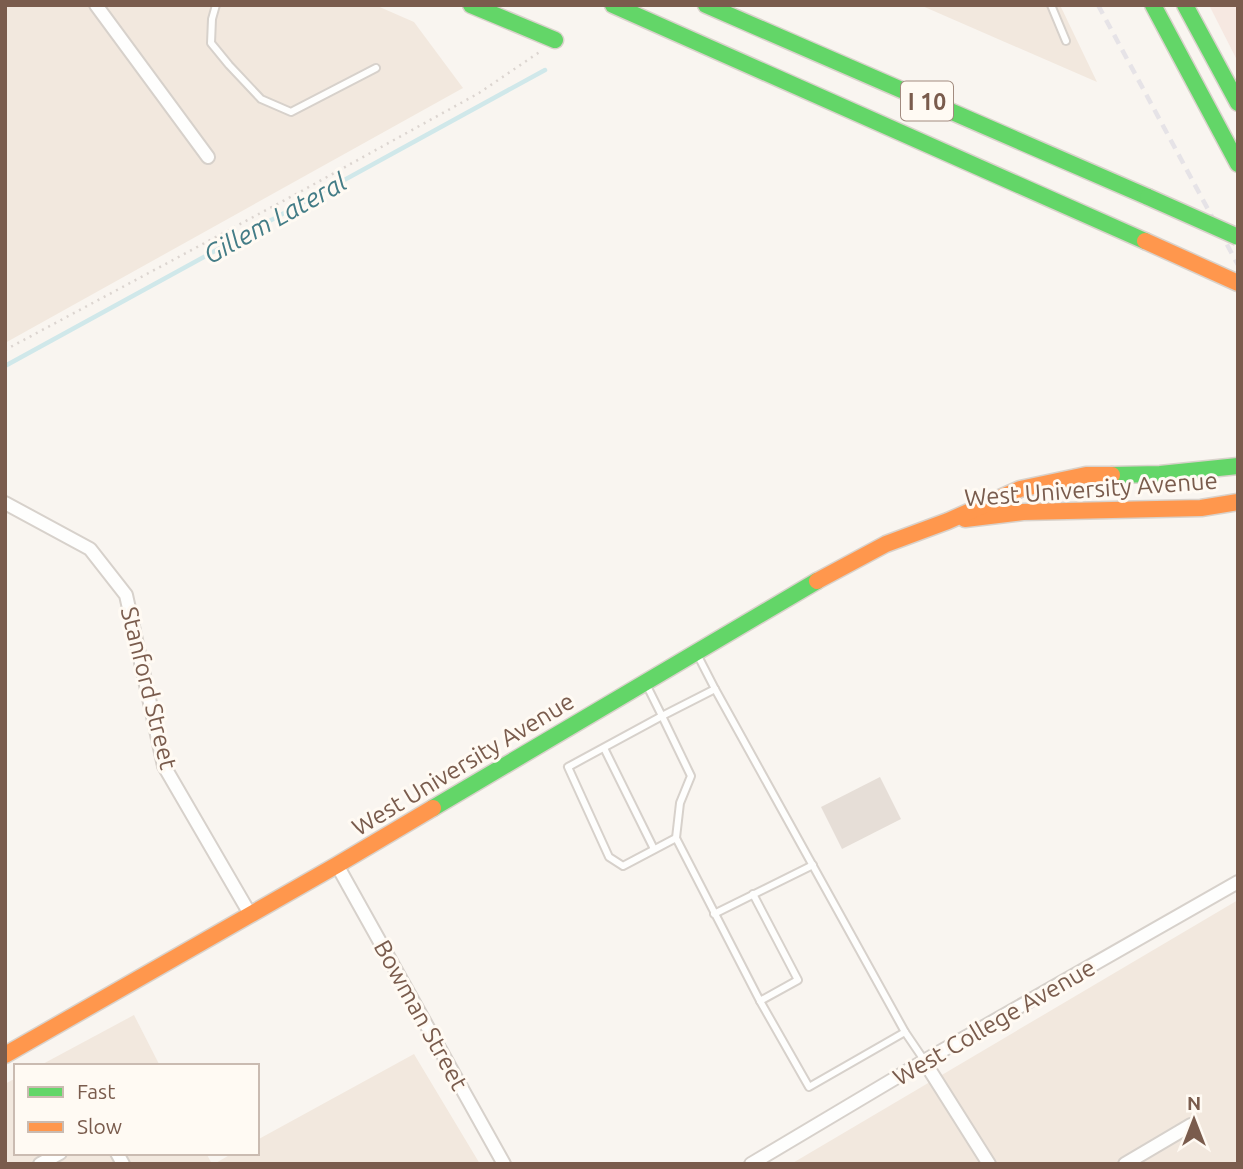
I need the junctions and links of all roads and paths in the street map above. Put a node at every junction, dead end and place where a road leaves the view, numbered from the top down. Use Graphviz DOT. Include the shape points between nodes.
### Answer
graph roads {
  1 [pos="96,5"];
  2 [pos="216,5"];
  3 [pos="471,5"];
  4 [pos="613,5"];
  5 [pos="706,5"];
  6 [pos="1051,5"];
  7 [pos="1153,5"];
  8 [pos="1185,5"];
  9 [pos="555,40"];
  10 [pos="1066,41"];
  11 [pos="376,68"];
  12 [pos="1238,103"];
  13 [pos="208,157"];
  14 [pos="1238,164"];
  15 [pos="1238,237"];
  16 [pos="1238,283"];
  17 [pos="5,350"];
  18 [pos="1238,466"];
  19 [pos="1238,502"];
  20 [pos="5,503"];
  21 [pos="948,521"];
  22 [pos="696,652"];
  23 [pos="645,682"];
  24 [pos="715,689"];
  25 [pos="662,716"];
  26 [pos="604,748"];
  27 [pos="676,838"];
  28 [pos="654,849"];
  29 [pos="813,865"];
  30 [pos="337,866"];
  31 [pos="1238,882"];
  32 [pos="753,894"];
  33 [pos="250,914"];
  34 [pos="713,914"];
  35 [pos="760,1001"];
  36 [pos="905,1032"];
  37 [pos="5,1055"];
  38 [pos="924,1061"];
  39 [pos="1191,1125"];
  40 [pos="56,1155"];
  41 [pos="40,1164"];
  42 [pos="504,1164"];
  43 [pos="751,1164"];
  44 [pos="989,1164"];
  45 [pos="1125,1164"];
  1 -- 13 [label="street"];
  2 -- 11 [label="lane" via="211,43 261,99 291,112"];
  3 -- 9 [label="main road"];
  4 -- 16 [label="main road, I 10"];
  5 -- 15 [label="main road, I 10, bridge"];
  6 -- 10 [label="lane"];
  7 -- 14 [label="main road"];
  8 -- 12 [label="main road"];
  9 -- 17 [label="path" via="479,93"];
  18 -- 21 [label="main road, West University Avenue" via="1086,475 1020,489"];
  19 -- 21 [label="main road, West University Avenue" via="1201,508 1023,512"];
  20 -- 33 [label="street, Stanford Street" via="90,549 126,595 164,766"];
  21 -- 22 [label="main road, West University Avenue" via="886,544"];
  22 -- 23 [label="main road, West University Avenue"];
  22 -- 24 [label="lane"];
  23 -- 25 [label="lane"];
  23 -- 30 [label="main road, West University Avenue"];
  24 -- 25 [label="lane"];
  24 -- 29 [label="lane"];
  25 -- 26 [label="lane"];
  25 -- 27 [label="lane" via="691,776 680,803"];
  26 -- 28 [label="lane"];
  26 -- 28 [label="lane" via="568,767 609,857 623,866"];
  27 -- 28 [label="lane"];
  27 -- 34 [label="lane"];
  29 -- 32 [label="lane"];
  29 -- 36 [label="lane"];
  30 -- 33 [label="main road, West University Avenue"];
  30 -- 42 [label="street, Bowman Street"];
  31 -- 38 [label="street, West College Avenue"];
  32 -- 34 [label="lane"];
  32 -- 35 [label="lane" via="798,980"];
  33 -- 37 [label="main road, West University Avenue"];
  34 -- 35 [label="lane"];
  35 -- 36 [label="lane" via="809,1087"];
  36 -- 38 [label="lane"];
  38 -- 43 [label="street, West College Avenue"];
  38 -- 44 [label="street"];
  39 -- 45 [label="street"];
  40 -- 41 [label="street"];
}
